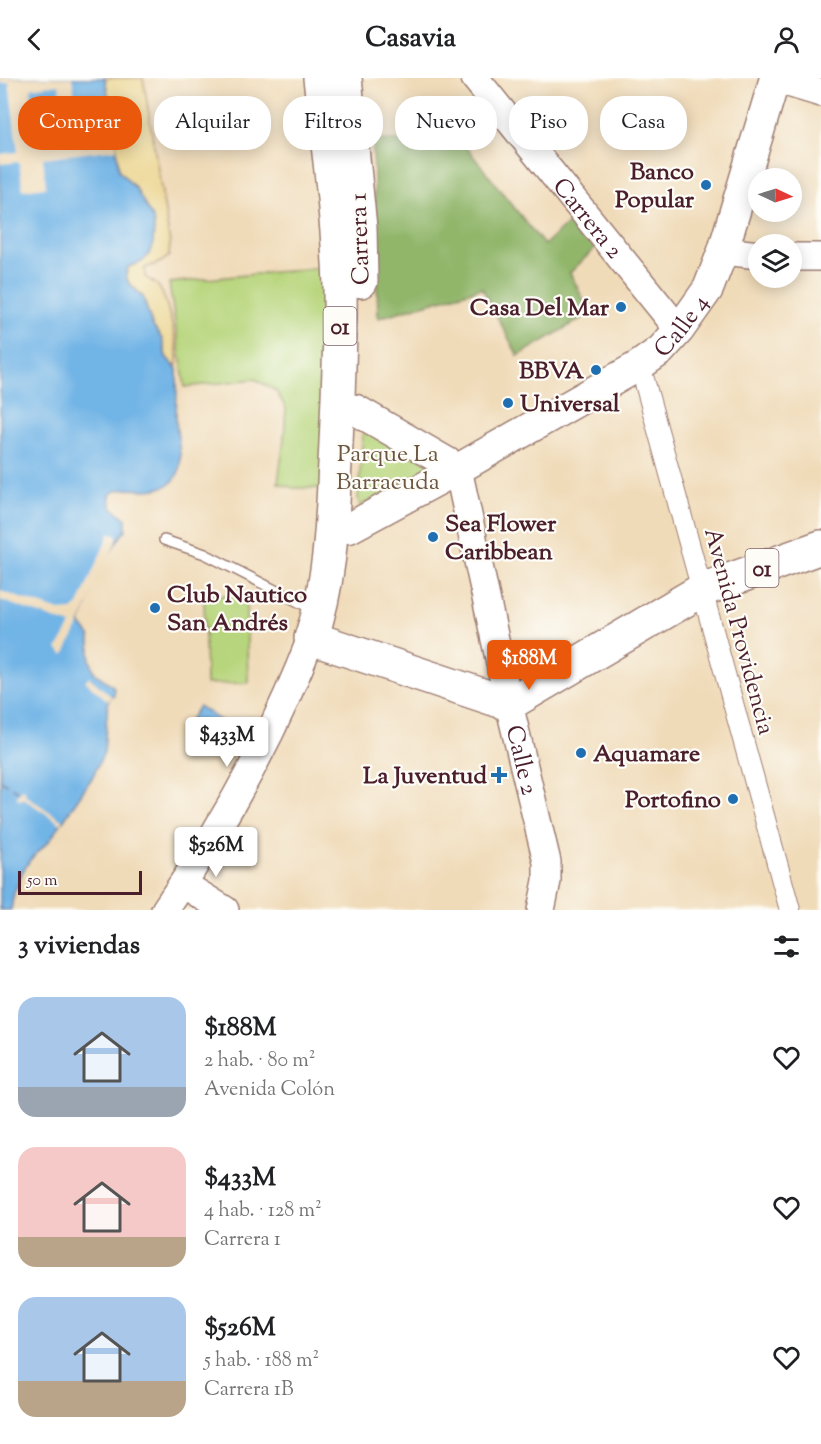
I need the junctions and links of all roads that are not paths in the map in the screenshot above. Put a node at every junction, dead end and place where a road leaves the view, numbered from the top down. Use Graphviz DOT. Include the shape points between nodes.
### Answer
graph roads {
  1 [pos="320,78"];
  2 [pos="345,78"];
  3 [pos="475,78"];
  4 [pos="775,79"];
  5 [pos="821,93"];
  6 [pos="723,250"];
  7 [pos="748,253"];
  8 [pos="802,257"];
  9 [pos="821,257"];
  10 [pos="679,330"];
  11 [pos="640,365"];
  12 [pos="347,409"];
  13 [pos="458,469"];
  14 [pos="340,528"];
  15 [pos="164,540"];
  16 [pos="821,547"];
  17 [pos="702,590"];
  18 [pos="315,625"];
  19 [pos="508,704"];
  20 [pos="183,884"];
  21 [pos="165,910"];
  22 [pos="225,910"];
  23 [pos="541,910"];
  24 [pos="790,910"];
  1 -- 12 [label="highway, Carrera 1 / 01" via="331,167"];
  2 -- 12 [label="highway, Carrera 1 / 01" via="360,228 360,358"];
  3 -- 10 [label="street, Carrera 2"];
  4 -- 5 [label="street"];
  4 -- 6 [label="main road, Calle 4"];
  6 -- 7 [label="street"];
  6 -- 10 [label="main road, Calle 4" via="708,289"];
  8 -- 9 [label="street"];
  10 -- 11 [label="main road, Calle 4"];
  11 -- 13 [label="main road, Calle 4"];
  11 -- 17 [label="street, Avenida Providencia"];
  12 -- 13 [label="main road"];
  12 -- 14 [label="highway, Carrera 1 / 01"];
  13 -- 14 [label="main road, Calle 4"];
  13 -- 19 [label="street, Calle 2"];
  14 -- 18 [label="highway, Carrera 1 / 01"];
  15 -- 18 [label="lane" via="205,554"];
  16 -- 17 [label="highway, 01"];
  17 -- 19 [label="highway, 01"];
  17 -- 24 [label="street, Avenida Providencia"];
  18 -- 19 [label="highway"];
  18 -- 20 [label="street, Carrera 1" via="268,740 235,802"];
  19 -- 23 [label="street, Calle 2" via="547,862"];
  20 -- 21 [label="street, Carrera 1"];
  20 -- 22 [label="street"];
}
